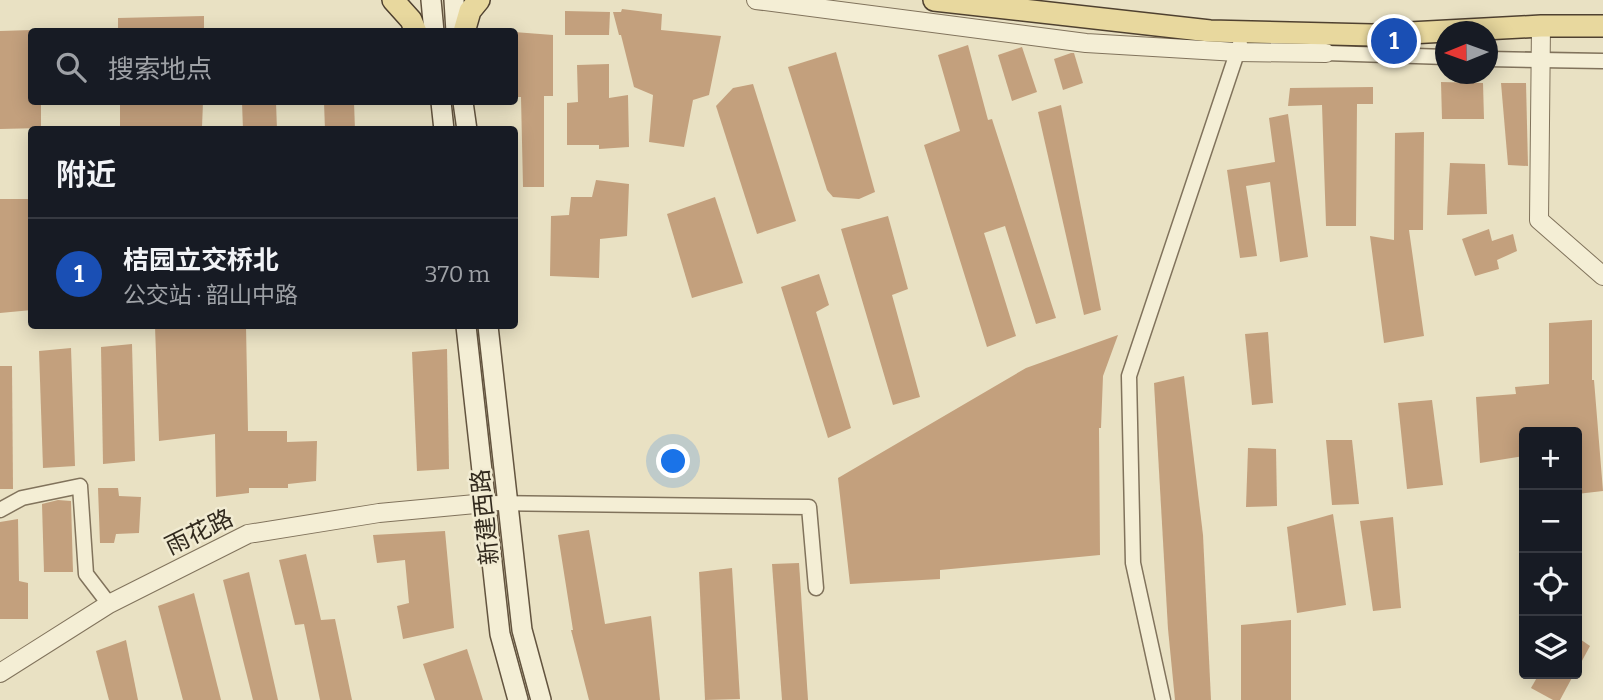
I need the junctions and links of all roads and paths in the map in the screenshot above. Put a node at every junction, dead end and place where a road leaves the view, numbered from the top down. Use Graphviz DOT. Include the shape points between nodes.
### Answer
graph roads {
  1 [pos="393,0"];
  2 [pos="431,0"];
  3 [pos="454,0"];
  4 [pos="479,0"];
  5 [pos="756,0"];
  6 [pos="934,0"];
  7 [pos="1541,26"];
  8 [pos="1603,26"];
  9 [pos="414,28"];
  10 [pos="434,28"];
  11 [pos="456,28"];
  12 [pos="465,28"];
  13 [pos="1244,32"];
  14 [pos="1284,33"];
  15 [pos="1237,52"];
  16 [pos="1326,54"];
  17 [pos="1435,57"];
  18 [pos="1498,59"];
  19 [pos="1541,60"];
  20 [pos="1603,61"];
  21 [pos="441,105"];
  22 [pos="463,105"];
  23 [pos="444,126"];
  24 [pos="466,126"];
  25 [pos="1603,276"];
  26 [pos="466,329"];
  27 [pos="488,329"];
  28 [pos="486,503"];
  29 [pos="508,503"];
  30 [pos="0,510"];
  31 [pos="816,588"];
  32 [pos="108,604"];
  33 [pos="0,673"];
  34 [pos="518,700"];
  35 [pos="541,700"];
  36 [pos="1163,700"];
  1 -- 9 [label="main road"];
  2 -- 10 [label="main road"];
  3 -- 11 [label="main road"];
  4 -- 12 [label="main road"];
  5 -- 15 [label="street" via="1086,43"];
  6 -- 13 [label="main road"];
  7 -- 8 [label="main road"];
  7 -- 14 [label="main road" via="1372,35"];
  7 -- 19 [label="street"];
  13 -- 14 [label="main road"];
  13 -- 15 [label="street"];
  14 -- 16 [label="street"];
  15 -- 16 [label="street"];
  15 -- 36 [label="street" via="1129,376 1133,563"];
  16 -- 17 [label="street"];
  18 -- 19 [label="street"];
  19 -- 20 [label="street"];
  19 -- 25 [label="street" via="1539,219"];
  21 -- 23 [label="main road"];
  22 -- 24 [label="main road"];
  26 -- 28 [label="main road, 新建西路"];
  27 -- 29 [label="main road, 新建西路"];
  28 -- 29 [label="street"];
  28 -- 32 [label="street, 雨花路" via="379,513 248,534"];
  28 -- 34 [label="main road, 新建西路" via="500,634"];
  29 -- 31 [label="street" via="809,507"];
  29 -- 35 [label="main road, 新建西路" via="522,630"];
  30 -- 32 [label="street" via="22,498 80,486 86,573"];
  32 -- 33 [label="street, 雨花路"];
}
